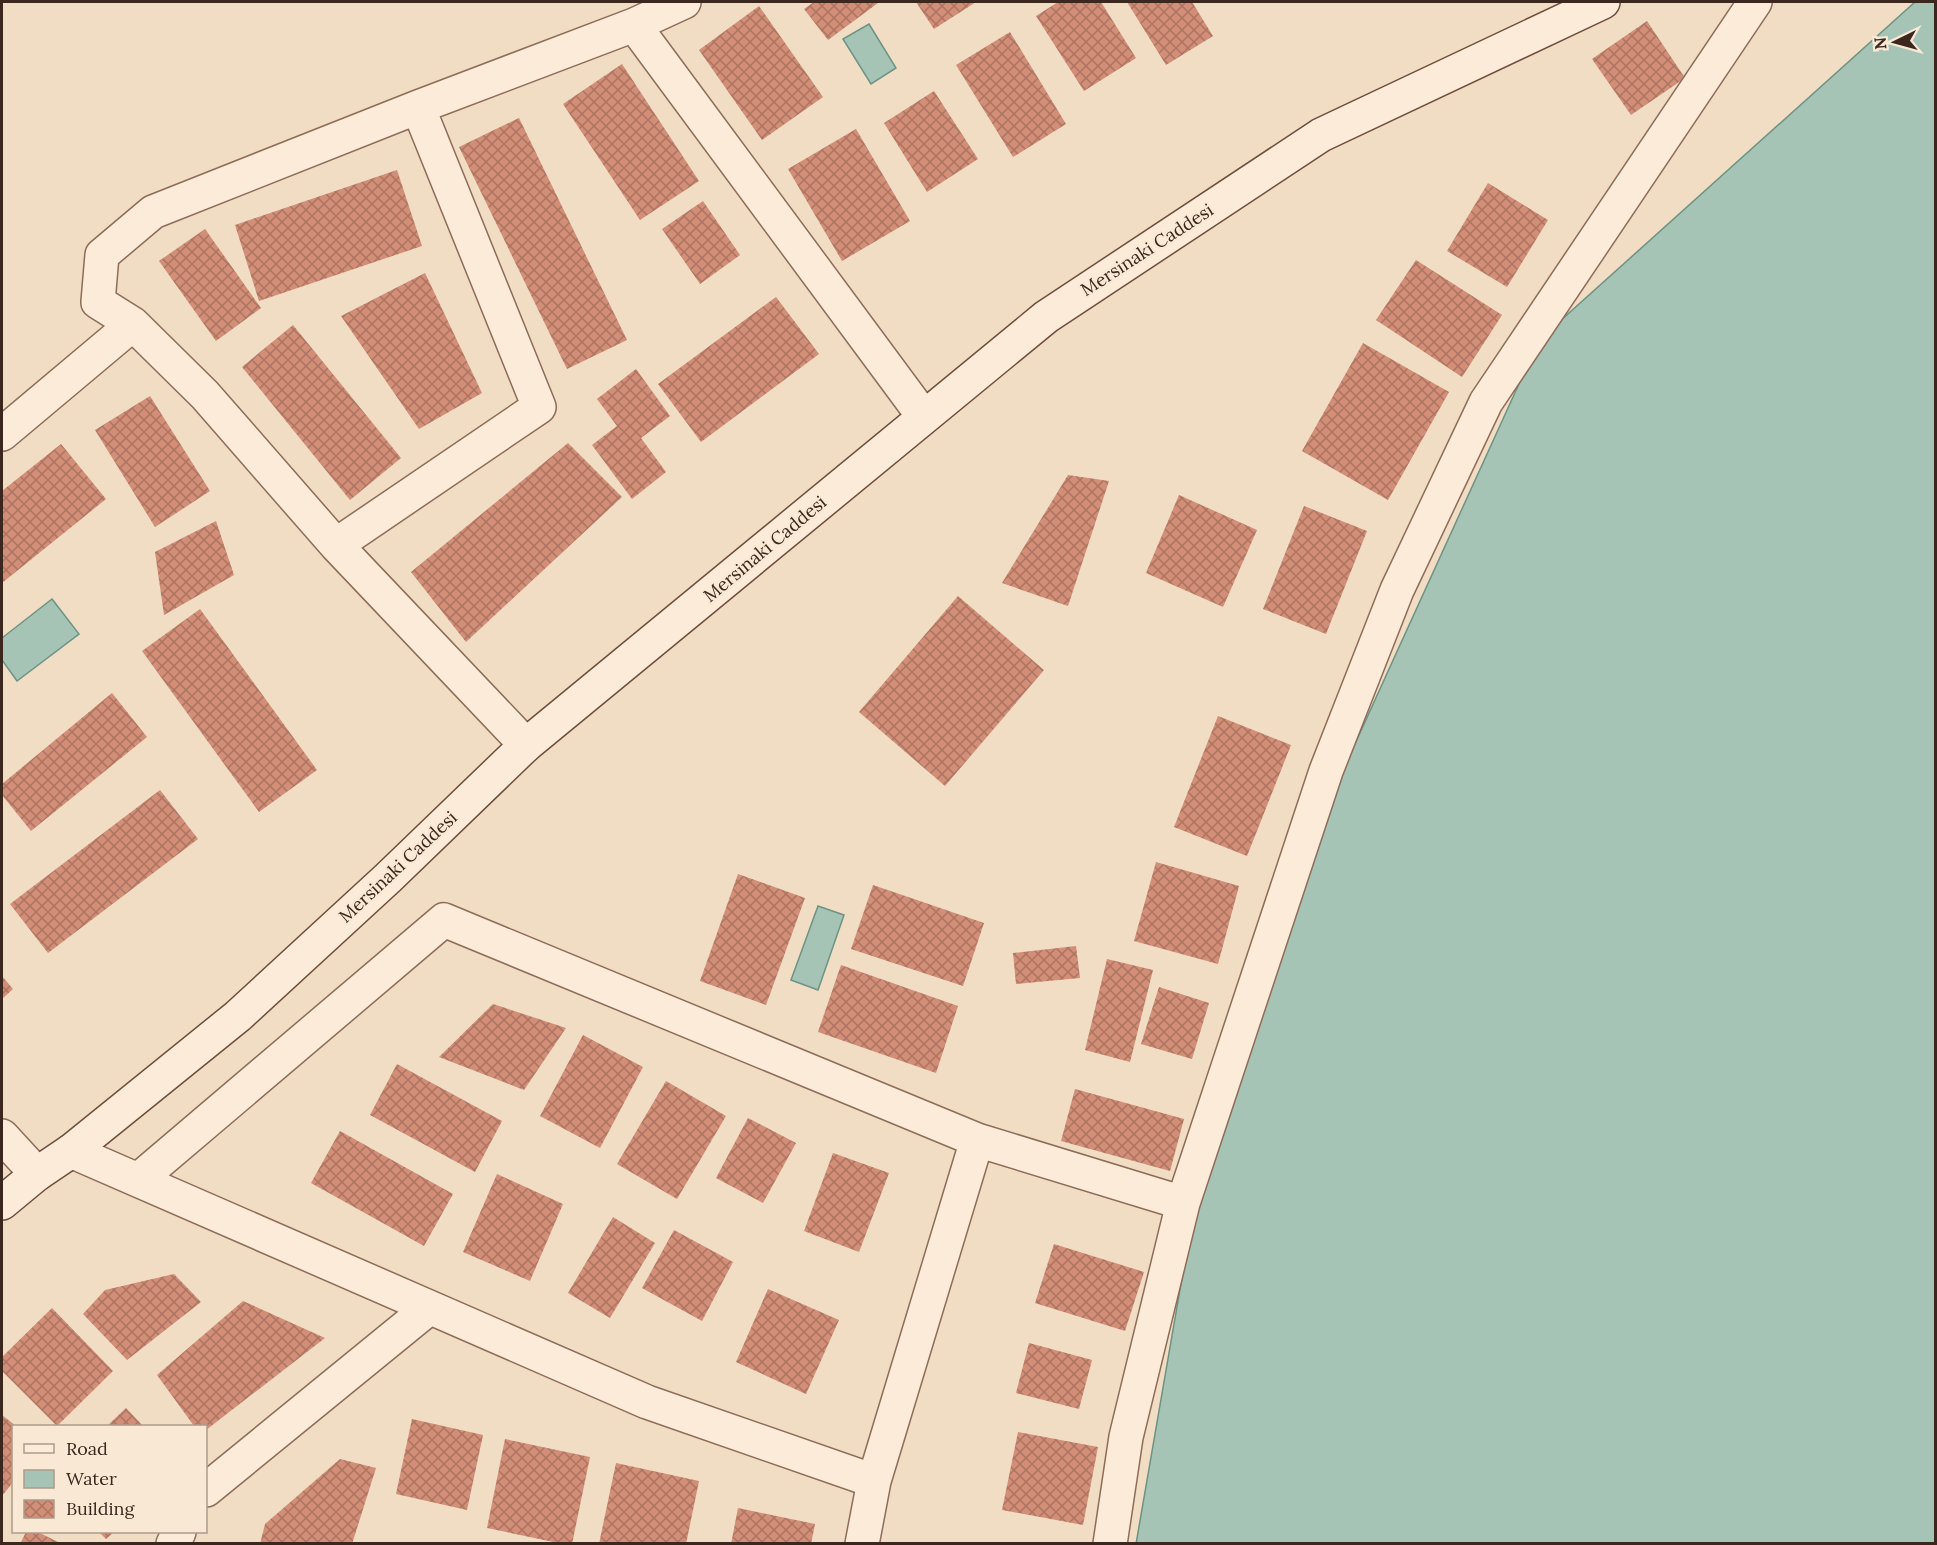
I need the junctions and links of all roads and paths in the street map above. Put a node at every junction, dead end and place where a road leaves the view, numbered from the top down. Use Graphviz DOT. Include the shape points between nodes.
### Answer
graph roads {
  1 [pos="684,2"];
  2 [pos="1603,2"];
  3 [pos="1755,2"];
  4 [pos="634,25"];
  5 [pos="418,107"];
  6 [pos="133,324"];
  7 [pos="924,417"];
  8 [pos="2,434"];
  9 [pos="336,545"];
  10 [pos="526,745"];
  11 [pos="2,1136"];
  12 [pos="977,1140"];
  13 [pos="72,1151"];
  14 [pos="37,1174"];
  15 [pos="138,1180"];
  16 [pos="2,1203"];
  17 [pos="1183,1203"];
  18 [pos="429,1308"];
  19 [pos="874,1481"];
  20 [pos="207,1489"];
  21 [pos="862,1544"];
  22 [pos="1110,1544"];
  1 -- 4 [label="street"];
  2 -- 7 [label="street, Mersinaki Caddesi" via="1321,135 1046,317"];
  3 -- 17 [label="street" via="1486,402 1456,464 1397,590 1326,771"];
  4 -- 5 [label="street"];
  4 -- 7 [label="street"];
  5 -- 6 [label="street" via="153,212 102,255 98,302"];
  5 -- 9 [label="street" via="539,407"];
  6 -- 8 [label="street"];
  6 -- 9 [label="street" via="205,395"];
  7 -- 10 [label="street, Mersinaki Caddesi"];
  9 -- 10 [label="street"];
  10 -- 13 [label="street, Mersinaki Caddesi" via="238,1016"];
  11 -- 14 [label="street"];
  12 -- 15 [label="street" via="444,920"];
  12 -- 17 [label="street"];
  12 -- 19 [label="street"];
  13 -- 14 [label="street, Mersinaki Caddesi"];
  13 -- 15 [label="street"];
  14 -- 16 [label="street, Mersinaki Caddesi"];
  15 -- 18 [label="street"];
  17 -- 22 [label="street" via="1126,1437"];
  18 -- 19 [label="street" via="646,1402"];
  18 -- 20 [label="street"];
  19 -- 21 [label="street"];
}
